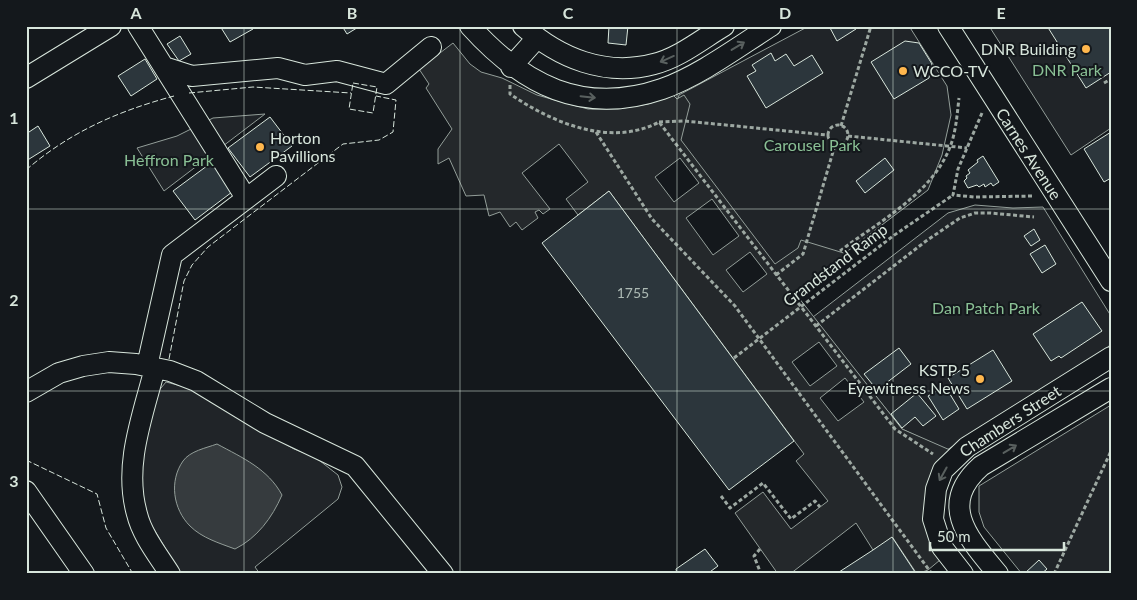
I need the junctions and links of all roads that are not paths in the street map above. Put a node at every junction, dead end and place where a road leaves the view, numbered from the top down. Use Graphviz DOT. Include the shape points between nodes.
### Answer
graph roads {
  1 [pos="111,26"];
  2 [pos="138,26"];
  3 [pos="470,26"];
  4 [pos="724,26"];
  5 [pos="771,26"];
  6 [pos="948,26"];
  7 [pos="530,32"];
  8 [pos="431,47"];
  9 [pos="164,67"];
  10 [pos="512,67"];
  11 [pos="26,78"];
  12 [pos="276,176"];
  13 [pos="246,198"];
  14 [pos="1111,281"];
  15 [pos="1111,357"];
  16 [pos="151,367"];
  17 [pos="1111,388"];
  18 [pos="26,392"];
  19 [pos="26,490"];
  20 [pos="84,574"];
  21 [pos="170,574"];
  22 [pos="442,574"];
  23 [pos="963,574"];
  24 [pos="998,574"];
  1 -- 11 [label="street"];
  2 -- 9 [label="street"];
  3 -- 10 [label="street"];
  4 -- 7 [label="street, one-way" via="680,53 654,64 627,69 581,63"];
  10 -- 5 [label="street, one-way" via="565,93 589,98 638,95 683,80"];
  6 -- 14 [label="street, Carnes Avenue"];
  7 -- 10 [label="street"];
  8 -- 9 [label="street" via="386,84 336,71 305,75 278,68 192,76"];
  9 -- 13 [label="street"];
  12 -- 13 [label="street"];
  13 -- 16 [label="street" via="172,254"];
  15 -- 23 [label="street, Chambers Street, one-way" via="967,447 948,464 940,478 933,518 942,547"];
  16 -- 18 [label="street" via="109,362 82,366 59,373"];
  16 -- 21 [label="street" via="133,455 132,484 137,514"];
  16 -- 22 [label="street" via="196,381 265,423 355,466"];
  24 -- 17 [label="street, Chambers Street, one-way" via="966,533 959,508 964,485 981,466"];
  19 -- 20 [label="street"];
}
